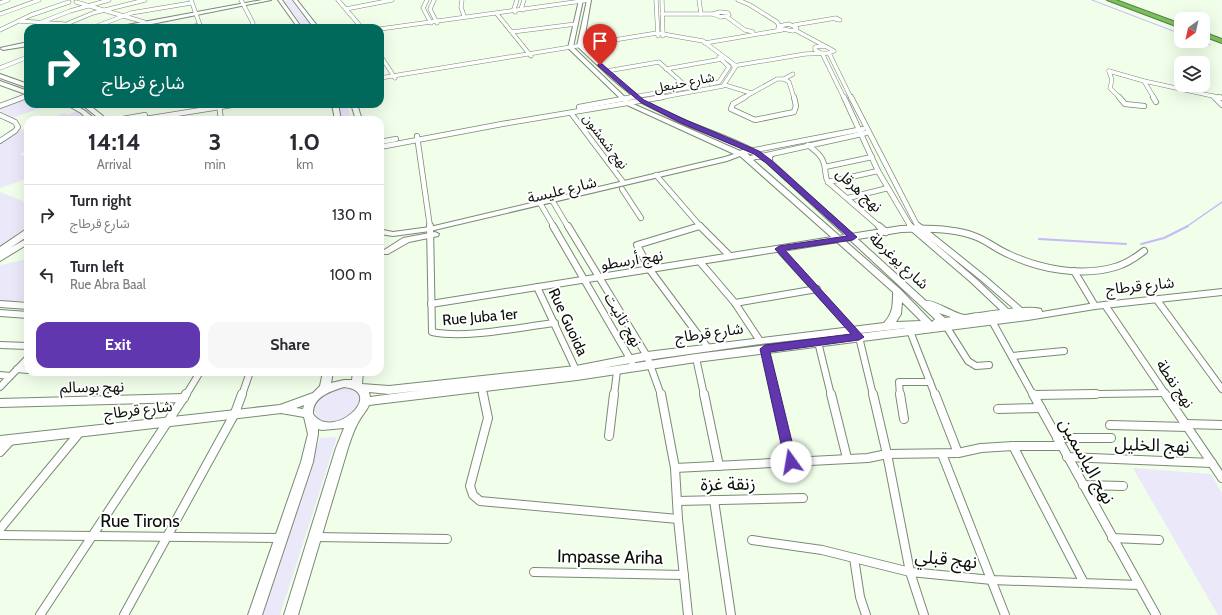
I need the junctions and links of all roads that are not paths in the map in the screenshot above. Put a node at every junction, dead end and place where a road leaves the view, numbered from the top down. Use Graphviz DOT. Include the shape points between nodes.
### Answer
graph roads {
  1 [pos="4,0"];
  2 [pos="8,0"];
  3 [pos="39,0"];
  4 [pos="109,0"];
  5 [pos="145,0"];
  6 [pos="257,0"];
  7 [pos="269,0"];
  8 [pos="280,0"];
  9 [pos="296,0"];
  10 [pos="338,0"];
  11 [pos="392,0"];
  12 [pos="427,0"];
  13 [pos="434,0"];
  14 [pos="462,0"];
  15 [pos="517,0"];
  16 [pos="524,0"];
  17 [pos="656,0"];
  18 [pos="662,0"];
  19 [pos="699,0"];
  20 [pos="738,0"];
  21 [pos="745,0"];
  22 [pos="1110,0"];
  23 [pos="1119,0"];
  24 [pos="71,1"];
  25 [pos="77,1"];
  26 [pos="191,1"];
  27 [pos="376,1"];
  28 [pos="581,1"];
  29 [pos="589,1"];
  30 [pos="0,2"];
  31 [pos="242,2"];
  32 [pos="89,5"];
  33 [pos="346,8"];
  34 [pos="103,10"];
  35 [pos="523,10"];
  36 [pos="515,11"];
  37 [pos="195,13"];
  38 [pos="0,14"];
  39 [pos="497,14"];
  40 [pos="662,14"];
  41 [pos="701,14"];
  42 [pos="713,14"];
  43 [pos="123,16"];
  44 [pos="464,16"];
  45 [pos="725,17"];
  46 [pos="18,20"];
  47 [pos="836,20"];
  48 [pos="1174,20"];
  49 [pos="42,22"];
  50 [pos="430,22"];
  51 [pos="437,22"];
  52 [pos="1174,23"];
  53 [pos="66,24"];
  54 [pos="102,24"];
  55 [pos="139,24"];
  56 [pos="146,24"];
  57 [pos="199,24"];
  58 [pos="253,24"];
  59 [pos="297,24"];
  60 [pos="314,24"];
  61 [pos="359,24"];
  62 [pos="576,24"];
  63 [pos="787,24"];
  64 [pos="778,27"];
  65 [pos="796,28"];
  66 [pos="384,29"];
  67 [pos="0,30"];
  68 [pos="782,30"];
  69 [pos="788,31"];
  70 [pos="512,32"];
  71 [pos="753,32"];
  72 [pos="1210,32"];
  73 [pos="663,34"];
  74 [pos="743,34"];
  75 [pos="658,35"];
  76 [pos="1222,36"];
  77 [pos="1210,37"];
  78 [pos="1222,41"];
  79 [pos="702,42"];
  80 [pos="824,46"];
  81 [pos="24,47"];
  82 [pos="582,47"];
  83 [pos="814,48"];
  84 [pos="571,49"];
  85 [pos="2,51"];
  86 [pos="820,53"];
  87 [pos="829,53"];
  88 [pos="530,55"];
  89 [pos="24,58"];
  90 [pos="722,59"];
  91 [pos="17,61"];
  92 [pos="384,61"];
  93 [pos="24,62"];
  94 [pos="728,65"];
  95 [pos="735,65"];
  96 [pos="0,68"];
  97 [pos="666,69"];
  98 [pos="607,71"];
  99 [pos="793,74"];
  100 [pos="0,76"];
  101 [pos="394,77"];
  102 [pos="384,78"];
  103 [pos="784,79"];
  104 [pos="1144,81"];
  105 [pos="0,83"];
  106 [pos="24,85"];
  107 [pos="725,85"];
  108 [pos="688,88"];
  109 [pos="24,92"];
  110 [pos="751,93"];
  111 [pos="24,94"];
  112 [pos="24,95"];
  113 [pos="1213,96"];
  114 [pos="636,97"];
  115 [pos="1222,98"];
  116 [pos="624,99"];
  117 [pos="642,101"];
  118 [pos="0,102"];
  119 [pos="1156,102"];
  120 [pos="629,104"];
  121 [pos="1222,105"];
  122 [pos="0,106"];
  123 [pos="1144,106"];
  124 [pos="76,108"];
  125 [pos="89,108"];
  126 [pos="190,108"];
  127 [pos="209,108"];
  128 [pos="571,113"];
  129 [pos="0,115"];
  130 [pos="88,116"];
  131 [pos="99,116"];
  132 [pos="142,116"];
  133 [pos="163,116"];
  134 [pos="861,131"];
  135 [pos="867,131"];
  136 [pos="418,138"];
  137 [pos="0,141"];
  138 [pos="384,142"];
  139 [pos="384,145"];
  140 [pos="808,145"];
  141 [pos="728,148"];
  142 [pos="774,153"];
  143 [pos="751,154"];
  144 [pos="872,157"];
  145 [pos="727,159"];
  146 [pos="768,162"];
  147 [pos="825,167"];
  148 [pos="878,170"];
  149 [pos="658,178"];
  150 [pos="828,182"];
  151 [pos="622,186"];
  152 [pos="888,188"];
  153 [pos="848,198"];
  154 [pos="554,202"];
  155 [pos="541,206"];
  156 [pos="641,218"];
  157 [pos="700,226"];
  158 [pos="919,228"];
  159 [pos="912,229"];
  160 [pos="384,232"];
  161 [pos="431,232"];
  162 [pos="886,232"];
  163 [pos="384,234"];
  164 [pos="24,235"];
  165 [pos="853,237"];
  166 [pos="838,240"];
  167 [pos="24,243"];
  168 [pos="779,249"];
  169 [pos="0,251"];
  170 [pos="384,251"];
  171 [pos="1144,251"];
  172 [pos="384,253"];
  173 [pos="730,256"];
  174 [pos="0,258"];
  175 [pos="700,262"];
  176 [pos="650,270"];
  177 [pos="1074,271"];
  178 [pos="600,278"];
  179 [pos="585,281"];
  180 [pos="537,286"];
  181 [pos="817,289"];
  182 [pos="897,290"];
  183 [pos="1222,292"];
  184 [pos="912,294"];
  185 [pos="1157,300"];
  186 [pos="735,303"];
  187 [pos="0,304"];
  188 [pos="431,304"];
  189 [pos="1105,305"];
  190 [pos="24,306"];
  191 [pos="1095,306"];
  192 [pos="0,313"];
  193 [pos="24,315"];
  194 [pos="1018,315"];
  195 [pos="962,317"];
  196 [pos="992,321"];
  197 [pos="555,323"];
  198 [pos="946,324"];
  199 [pos="887,326"];
  200 [pos="930,326"];
  201 [pos="910,330"];
  202 [pos="857,333"];
  203 [pos="818,342"];
  204 [pos="763,345"];
  205 [pos="0,346"];
  206 [pos="24,346"];
  207 [pos="708,348"];
  208 [pos="1064,351"];
  209 [pos="647,356"];
  210 [pos="1012,356"];
  211 [pos="696,358"];
  212 [pos="24,362"];
  213 [pos="633,364"];
  214 [pos="651,366"];
  215 [pos="989,366"];
  216 [pos="17,370"];
  217 [pos="24,370"];
  218 [pos="576,370"];
  219 [pos="617,371"];
  220 [pos="0,375"];
  221 [pos="10,376"];
  222 [pos="198,376"];
  223 [pos="249,376"];
  224 [pos="327,376"];
  225 [pos="358,376"];
  226 [pos="930,382"];
  227 [pos="0,387"];
  228 [pos="359,387"];
  229 [pos="482,388"];
  230 [pos="325,389"];
  231 [pos="1222,389"];
  232 [pos="1166,393"];
  233 [pos="1034,395"];
  234 [pos="314,397"];
  235 [pos="184,398"];
  236 [pos="366,401"];
  237 [pos="0,402"];
  238 [pos="1041,408"];
  239 [pos="280,409"];
  240 [pos="998,409"];
  241 [pos="236,413"];
  242 [pos="310,417"];
  243 [pos="355,418"];
  244 [pos="904,419"];
  245 [pos="170,421"];
  246 [pos="1110,425"];
  247 [pos="1187,425"];
  248 [pos="1222,425"];
  249 [pos="80,432"];
  250 [pos="609,436"];
  251 [pos="1056,438"];
  252 [pos="1111,438"];
  253 [pos="5,440"];
  254 [pos="1013,446"];
  255 [pos="1061,446"];
  256 [pos="0,452"];
  257 [pos="958,452"];
  258 [pos="887,454"];
  259 [pos="942,454"];
  260 [pos="1067,457"];
  261 [pos="848,458"];
  262 [pos="791,462"];
  263 [pos="1212,463"];
  264 [pos="719,466"];
  265 [pos="675,468"];
  266 [pos="1222,478"];
  267 [pos="1083,485"];
  268 [pos="1123,486"];
  269 [pos="803,498"];
  270 [pos="714,500"];
  271 [pos="678,501"];
  272 [pos="678,519"];
  273 [pos="0,530"];
  274 [pos="0,536"];
  275 [pos="90,537"];
  276 [pos="315,537"];
  277 [pos="164,538"];
  278 [pos="280,538"];
  279 [pos="1112,538"];
  280 [pos="447,539"];
  281 [pos="752,540"];
  282 [pos="1159,540"];
  283 [pos="854,558"];
  284 [pos="534,572"];
  285 [pos="910,572"];
  286 [pos="684,575"];
  287 [pos="992,580"];
  288 [pos="1084,583"];
  289 [pos="1139,585"];
  290 [pos="40,615"];
  291 [pos="124,615"];
  292 [pos="255,615"];
  293 [pos="291,615"];
  294 [pos="688,615"];
  295 [pos="731,615"];
  296 [pos="866,615"];
  297 [pos="924,615"];
  298 [pos="1005,615"];
  299 [pos="1156,615"];
  1 -- 30 [label="street"];
  2 -- 30 [label="street"];
  3 -- 38 [label="street"];
  4 -- 32 [label="street"];
  5 -- 34 [label="street"];
  6 -- 31 [label="street"];
  7 -- 31 [label="street"];
  8 -- 59 [label="street"];
  9 -- 60 [label="street"];
  10 -- 33 [label="street"];
  11 -- 27 [label="street"];
  12 -- 50 [label="street" via="423,8"];
  13 -- 51 [label="street" via="430,9"];
  14 -- 44 [label="street"];
  15 -- 36 [label="street"];
  16 -- 35 [label="street"];
  17 -- 75 [label="street"];
  18 -- 40 [label="street"];
  19 -- 41 [label="street"];
  20 -- 64 [label="street" via="778,23"];
  21 -- 63 [label="street"];
  22 -- 52 [label="highway"];
  23 -- 48 [label="highway"];
  24 -- 25 [label="street"];
  24 -- 46 [label="street"];
  25 -- 32 [label="street"];
  26 -- 37 [label="street"];
  26 -- 43 [label="street"];
  27 -- 33 [label="street"];
  28 -- 29 [label="street"];
  28 -- 35 [label="street"];
  28 -- 62 [label="street"];
  29 -- 82 [label="street"];
  31 -- 37 [label="street"];
  31 -- 58 [label="street"];
  32 -- 34 [label="street"];
  32 -- 49 [label="street"];
  33 -- 61 [label="street"];
  34 -- 43 [label="street"];
  34 -- 53 [label="street"];
  35 -- 36 [label="street"];
  36 -- 39 [label="street"];
  36 -- 44 [label="street"];
  37 -- 56 [label="street"];
  37 -- 57 [label="street"];
  39 -- 51 [label="street"];
  39 -- 70 [label="street"];
  40 -- 41 [label="street"];
  40 -- 73 [label="street"];
  41 -- 42 [label="street"];
  42 -- 45 [label="street"];
  42 -- 45 [label="street" via="729,14"];
  43 -- 54 [label="street"];
  43 -- 55 [label="street"];
  44 -- 51 [label="street"];
  45 -- 71 [label="street" via="745,30"];
  45 -- 74 [label="street"];
  46 -- 49 [label="street"];
  46 -- 67 [label="street"];
  47 -- 65 [label="street"];
  49 -- 53 [label="street"];
  50 -- 51 [label="street"];
  50 -- 66 [label="street"];
  62 -- 70 [label="street"];
  62 -- 84 [label="street"];
  63 -- 64 [label="street"];
  63 -- 65 [label="street"];
  64 -- 68 [label="street"];
  64 -- 71 [label="street"];
  65 -- 69 [label="street"];
  65 -- 80 [label="street"];
  68 -- 69 [label="street"];
  68 -- 79 [label="street"];
  69 -- 83 [label="street" via="803,38"];
  70 -- 88 [label="street"];
  71 -- 74 [label="street"];
  72 -- 76 [label="highway"];
  73 -- 75 [label="street, شارع حنبعل"];
  73 -- 79 [label="street, شارع حنبعل"];
  74 -- 79 [label="street"];
  75 -- 82 [label="street, شارع حنبعل"];
  77 -- 78 [label="highway"];
  79 -- 90 [label="street, شارع حنبعل"];
  79 -- 95 [label="street, شارع حنبعل"];
  80 -- 83 [label="street"];
  80 -- 87 [label="street" via="834,50"];
  81 -- 85 [label="street"];
  82 -- 84 [label="street, شارع حنبعل"];
  82 -- 98 [label="street, شارع يوغرطة"];
  83 -- 86 [label="street"];
  83 -- 95 [label="street"];
  84 -- 88 [label="street, شارع حنبعل"];
  84 -- 116 [label="street, شارع يوغرطة"];
  86 -- 87 [label="street"];
  86 -- 95 [label="street"];
  86 -- 134 [label="street"];
  87 -- 135 [label="street"];
  88 -- 101 [label="street, شارع حنبعل"];
  89 -- 91 [label="street"];
  90 -- 94 [label="street, شارع حنبعل"];
  90 -- 97 [label="street"];
  91 -- 93 [label="street"];
  91 -- 96 [label="street"];
  92 -- 101 [label="street"];
  94 -- 95 [label="street"];
  94 -- 108 [label="street, شارع حنبعل" via="717,83"];
  95 -- 107 [label="street, شارع حنبعل"];
  97 -- 98 [label="street" via="659,62"];
  97 -- 108 [label="street"];
  98 -- 114 [label="street, شارع يوغرطة"];
  99 -- 103 [label="street"];
  100 -- 106 [label="street"];
  101 -- 102 [label="street, شارع حنبعل"];
  103 -- 110 [label="street" via="774,80"];
  103 -- 110 [label="street" via="789,82 796,106 794,112 755,120 731,109 733,104"];
  104 -- 113 [label="street"];
  104 -- 119 [label="street"];
  104 -- 123 [label="street" via="1109,71 1112,80 1110,88 1125,104"];
  105 -- 109 [label="street"];
  107 -- 110 [label="street"];
  107 -- 117 [label="street, شارع حنبعل"];
  108 -- 114 [label="street, شارع حنبعل"];
  111 -- 118 [label="street"];
  112 -- 122 [label="street"];
  113 -- 115 [label="street"];
  113 -- 121 [label="street"];
  114 -- 116 [label="street, شارع حنبعل"];
  114 -- 117 [label="street, شارع يوغرطة"];
  116 -- 120 [label="street, شارع يوغرطة"];
  116 -- 136 [label="street, شارع حنبعل"];
  117 -- 120 [label="street, شارع حنبعل"];
  117 -- 143 [label="street, شارع يوغرطة"];
  120 -- 128 [label="street, شارع حنبعل"];
  120 -- 141 [label="street, شارع يوغرطة"];
  124 -- 130 [label="street"];
  125 -- 131 [label="street"];
  126 -- 132 [label="street"];
  127 -- 133 [label="street"];
  128 -- 136 [label="street, شارع حنبعل"];
  128 -- 151 [label="street, نهج شمشون"];
  129 -- 137 [label="street" via="15,122 18,127"];
  134 -- 135 [label="street, شارع عليسة"];
  134 -- 140 [label="street, شارع عليسة"];
  134 -- 143 [label="street, شارع عليسة"];
  134 -- 144 [label="street"];
  135 -- 158 [label="street"];
  136 -- 138 [label="street, شارع حنبعل"];
  136 -- 139 [label="street, شارع حنبعل"];
  136 -- 161 [label="street, Rue Juba 1er"];
  140 -- 142 [label="street, شارع عليسة"];
  140 -- 147 [label="street, نهج هرقل" via="821,156"];
  141 -- 143 [label="street, شارع يوغرطة"];
  141 -- 145 [label="street" via="732,153"];
  142 -- 143 [label="street, شارع عليسة"];
  142 -- 146 [label="street"];
  143 -- 145 [label="street, شارع عليسة"];
  143 -- 146 [label="street, شارع يوغرطة"];
  143 -- 149 [label="street, شارع عليسة" via="737,162"];
  143 -- 166 [label="street, شارع يوغرطة"];
  144 -- 147 [label="street"];
  144 -- 148 [label="street"];
  145 -- 149 [label="street, شارع عليسة"];
  146 -- 165 [label="street, شارع يوغرطة"];
  147 -- 150 [label="street, نهج هرقل"];
  148 -- 150 [label="street"];
  148 -- 152 [label="street"];
  149 -- 151 [label="street, شارع عليسة"];
  149 -- 157 [label="street"];
  150 -- 153 [label="street, نهج هرقل"];
  151 -- 154 [label="street, شارع عليسة"];
  151 -- 156 [label="street, نهج شمشون"];
  152 -- 153 [label="street"];
  152 -- 159 [label="street"];
  153 -- 162 [label="street, نهج هرقل"];
  154 -- 155 [label="street, شارع عليسة"];
  154 -- 178 [label="street"];
  155 -- 161 [label="street, شارع عليسة"];
  155 -- 179 [label="street, نهج تانيت"];
  157 -- 173 [label="street"];
  157 -- 176 [label="street" via="638,243 638,248"];
  158 -- 159 [label="street, نهج أرسطو"];
  158 -- 177 [label="street, نهج أرسطو" via="968,234 1024,260"];
  158 -- 194 [label="street" via="984,279"];
  159 -- 162 [label="street, نهج أرسطو"];
  159 -- 194 [label="street"];
  160 -- 161 [label="street, شارع عليسة" via="392,234"];
  161 -- 172 [label="street, شارع عليسة" via="406,240"];
  161 -- 188 [label="street, Rue Juba 1er"];
  162 -- 165 [label="street, نهج أرسطو"];
  163 -- 170 [label="street" via="389,243"];
  164 -- 169 [label="street"];
  165 -- 166 [label="street, نهج أرسطو"];
  165 -- 184 [label="street, شارع يوغرطة"];
  166 -- 168 [label="street, نهج أرسطو"];
  166 -- 182 [label="street, شارع يوغرطة"];
  167 -- 174 [label="street"];
  168 -- 173 [label="street, نهج أرسطو"];
  168 -- 181 [label="street"];
  171 -- 177 [label="street, نهج أرسطو" via="1138,257 1118,266"];
  173 -- 175 [label="street, نهج أرسطو"];
  175 -- 176 [label="street, نهج أرسطو"];
  175 -- 186 [label="street"];
  176 -- 178 [label="street, نهج أرسطو"];
  176 -- 207 [label="street"];
  177 -- 191 [label="street"];
  178 -- 179 [label="street, نهج أرسطو"];
  178 -- 209 [label="street"];
  179 -- 180 [label="street, نهج أرسطو"];
  179 -- 213 [label="street, نهج تانيت"];
  180 -- 188 [label="street, نهج أرسطو"];
  180 -- 197 [label="street, Rue Guoida"];
  181 -- 186 [label="street"];
  181 -- 202 [label="street"];
  182 -- 199 [label="street" via="897,315"];
  182 -- 200 [label="street, شارع يوغرطة"];
  183 -- 185 [label="street, شارع قرطاج"];
  184 -- 195 [label="street" via="941,310"];
  184 -- 198 [label="street, شارع يوغرطة"];
  185 -- 189 [label="street, شارع قرطاج"];
  185 -- 231 [label="street"];
  186 -- 204 [label="street"];
  187 -- 190 [label="street"];
  188 -- 197 [label="street, Rue Juba 1er" via="432,330 436,334"];
  189 -- 191 [label="street, شارع قرطاج"];
  189 -- 232 [label="street, نهج نفطة"];
  191 -- 194 [label="street, شارع قرطاج" via="1061,312"];
  192 -- 193 [label="street"];
  194 -- 195 [label="street, شارع قرطاج"];
  194 -- 196 [label="street, شارع قرطاج"];
  195 -- 198 [label="street, شارع قرطاج"];
  196 -- 198 [label="street, شارع قرطاج"];
  196 -- 210 [label="street, نهج الياسمين"];
  197 -- 218 [label="street, Rue Guoida"];
  198 -- 200 [label="street, شارع قرطاج"];
  198 -- 215 [label="street" via="968,361 976,366"];
  199 -- 200 [label="street, شارع قرطاج"];
  199 -- 202 [label="street, شارع قرطاج"];
  200 -- 201 [label="street, شارع قرطاج"];
  201 -- 202 [label="street, شارع قرطاج"];
  201 -- 226 [label="street"];
  202 -- 203 [label="street, شارع قرطاج"];
  202 -- 204 [label="street, شارع قرطاج"];
  202 -- 258 [label="street"];
  203 -- 204 [label="street, شارع قرطاج"];
  203 -- 261 [label="street"];
  204 -- 207 [label="street, شارع قرطاج"];
  204 -- 211 [label="street, شارع قرطاج"];
  204 -- 262 [label="street"];
  205 -- 206 [label="street"];
  207 -- 209 [label="street, شارع قرطاج"];
  208 -- 210 [label="street"];
  209 -- 213 [label="street, شارع قرطاج"];
  209 -- 214 [label="street"];
  210 -- 233 [label="street, نهج الياسمين"];
  211 -- 214 [label="street, شارع قرطاج"];
  211 -- 264 [label="street"];
  212 -- 216 [label="street"];
  213 -- 214 [label="street, شارع قرطاج"];
  213 -- 218 [label="street, شارع قرطاج"];
  213 -- 219 [label="street, شارع قرطاج"];
  214 -- 265 [label="street" via="661,394"];
  216 -- 217 [label="street"];
  216 -- 221 [label="street"];
  218 -- 228 [label="street, شارع قرطاج" via="389,390"];
  219 -- 229 [label="street, شارع قرطاج"];
  219 -- 250 [label="street"];
  220 -- 221 [label="street"];
  221 -- 227 [label="street"];
  222 -- 235 [label="street"];
  223 -- 241 [label="street"];
  224 -- 230 [label="street"];
  225 -- 228 [label="street"];
  226 -- 244 [label="street" via="899,382"];
  226 -- 257 [label="street"];
  228 -- 230 [label="street" via="342,383"];
  228 -- 236 [label="street" via="365,394"];
  229 -- 236 [label="street, شارع قرطاج"];
  229 -- 272 [label="street" via="488,418 470,486 473,495 480,501"];
  230 -- 234 [label="street"];
  232 -- 233 [label="street"];
  232 -- 247 [label="street, نهج نفطة"];
  233 -- 238 [label="street, نهج الياسمين"];
  234 -- 239 [label="street, شارع قرطاج"];
  234 -- 242 [label="street" via="309,405"];
  235 -- 237 [label="street, نهج بوسالم"];
  235 -- 245 [label="street"];
  236 -- 243 [label="street"];
  238 -- 240 [label="street"];
  238 -- 251 [label="street, نهج الياسمين"];
  239 -- 241 [label="street, شارع قرطاج"];
  239 -- 242 [label="street, شارع قرطاج"];
  241 -- 245 [label="street, شارع قرطاج"];
  241 -- 277 [label="street"];
  242 -- 243 [label="street" via="319,425 330,427"];
  242 -- 278 [label="street" via="313,434 307,462"];
  243 -- 276 [label="street" via="348,429"];
  245 -- 249 [label="street, شارع قرطاج"];
  245 -- 275 [label="street"];
  246 -- 247 [label="street"];
  247 -- 248 [label="street"];
  247 -- 263 [label="street, نهج نفطة"];
  249 -- 253 [label="street, شارع قرطاج"];
  249 -- 273 [label="street"];
  251 -- 252 [label="street"];
  251 -- 255 [label="street, نهج الياسمين"];
  253 -- 256 [label="street"];
  254 -- 255 [label="street"];
  254 -- 257 [label="street"];
  254 -- 288 [label="street"];
  255 -- 260 [label="street, نهج الياسمين"];
  257 -- 259 [label="street"];
  258 -- 259 [label="street"];
  258 -- 261 [label="street" via="868,458"];
  258 -- 285 [label="street"];
  259 -- 287 [label="street"];
  260 -- 263 [label="street, نهج الخليل"];
  260 -- 267 [label="street, نهج الياسمين"];
  261 -- 262 [label="street"];
  262 -- 264 [label="street"];
  263 -- 266 [label="street, نهج نفطة"];
  264 -- 265 [label="street"];
  265 -- 271 [label="street"];
  267 -- 268 [label="street"];
  267 -- 279 [label="street, نهج الياسمين"];
  269 -- 270 [label="street, زنقة غزة"];
  270 -- 271 [label="street, زنقة غزة"];
  270 -- 295 [label="street"];
  271 -- 272 [label="street"];
  272 -- 286 [label="street"];
  274 -- 275 [label="street, Rue Tirons"];
  275 -- 277 [label="street, Rue Tirons"];
  275 -- 290 [label="street"];
  276 -- 280 [label="street"];
  276 -- 293 [label="street"];
  277 -- 278 [label="street, Rue Tirons"];
  277 -- 291 [label="street"];
  278 -- 292 [label="street"];
  279 -- 282 [label="street"];
  279 -- 289 [label="street, نهج الياسمين"];
  281 -- 283 [label="street, نهج قبلي" via="822,550"];
  283 -- 285 [label="street, نهج قبلي"];
  283 -- 296 [label="street" via="860,597"];
  284 -- 286 [label="street, Impasse Ariha"];
  285 -- 287 [label="street, نهج قبلي"];
  285 -- 297 [label="street"];
  286 -- 294 [label="street"];
  287 -- 288 [label="street, نهج قبلي"];
  287 -- 298 [label="street"];
  288 -- 289 [label="street, نهج قبلي"];
  289 -- 299 [label="street, نهج الياسمين"];
}
